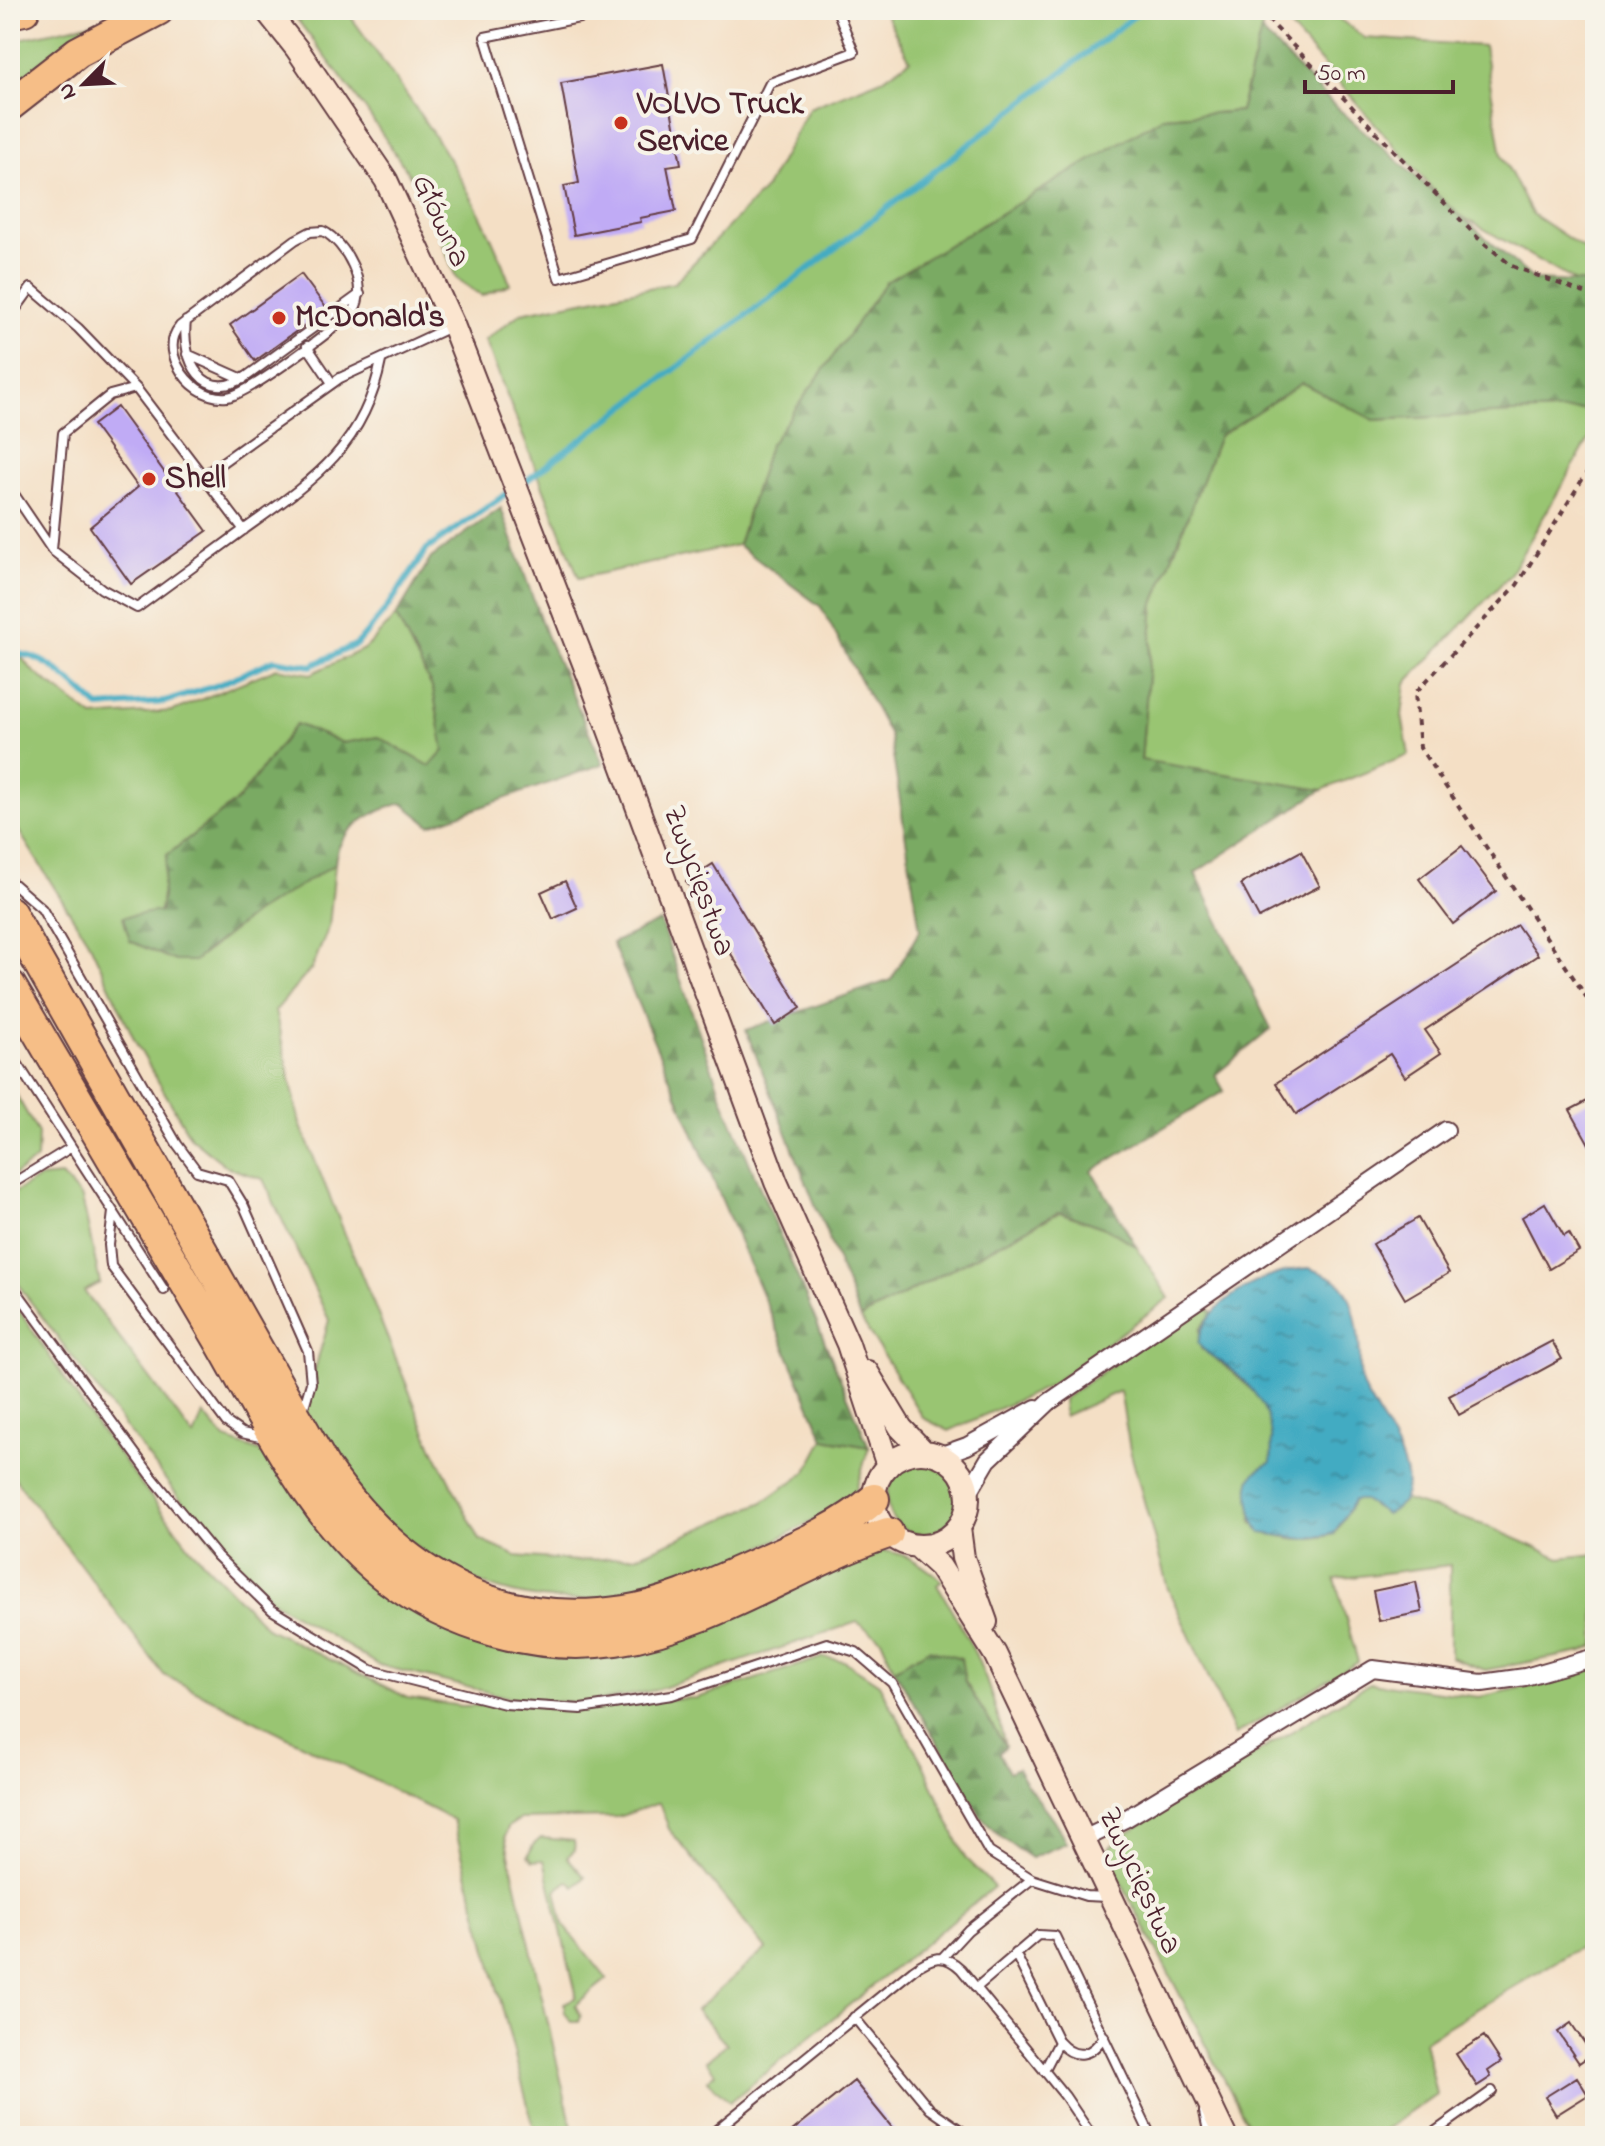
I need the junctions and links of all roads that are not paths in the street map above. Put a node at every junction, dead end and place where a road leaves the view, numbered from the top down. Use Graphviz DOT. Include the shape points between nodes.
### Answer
graph roads {
  1 [pos="24,10"];
  2 [pos="158,10"];
  3 [pos="266,10"];
  4 [pos="619,10"];
  5 [pos="837,10"];
  6 [pos="10,13"];
  7 [pos="10,105"];
  8 [pos="360,294"];
  9 [pos="10,317"];
  10 [pos="186,320"];
  11 [pos="453,325"];
  12 [pos="307,346"];
  13 [pos="187,354"];
  14 [pos="381,361"];
  15 [pos="243,379"];
  16 [pos="332,383"];
  17 [pos="136,388"];
  18 [pos="497,435"];
  19 [pos="203,476"];
  20 [pos="10,488"];
  21 [pos="244,530"];
  22 [pos="52,550"];
  23 [pos="10,881"];
  24 [pos="10,912"];
  25 [pos="10,985"];
  26 [pos="10,1052"];
  27 [pos="1446,1130"];
  28 [pos="70,1148"];
  29 [pos="10,1185"];
  30 [pos="113,1212"];
  31 [pos="10,1282"];
  32 [pos="164,1290"];
  33 [pos="848,1344"];
  34 [pos="1049,1402"];
  35 [pos="303,1411"];
  36 [pos="264,1438"];
  37 [pos="932,1454"];
  38 [pos="888,1466"];
  39 [pos="968,1494"];
  40 [pos="874,1499"];
  41 [pos="959,1528"];
  42 [pos="888,1533"];
  43 [pos="918,1547"];
  44 [pos="995,1654"];
  45 [pos="1595,1657"];
  46 [pos="1084,1839"];
  47 [pos="1032,1879"];
  48 [pos="1112,1897"];
  49 [pos="1015,1953"];
  50 [pos="943,1957"];
  51 [pos="976,1988"];
  52 [pos="854,2017"];
  53 [pos="1104,2036"];
  54 [pos="1059,2042"];
  55 [pos="1044,2071"];
  56 [pos="1195,2072"];
  57 [pos="1492,2091"];
  58 [pos="709,2136"];
  59 [pos="969,2136"];
  60 [pos="1092,2136"];
  61 [pos="1151,2136"];
  62 [pos="1209,2136"];
  63 [pos="1225,2136"];
  64 [pos="1429,2136"];
  1 -- 6 [label="highway"];
  2 -- 7 [label="highway" via="78,52"];
  3 -- 11 [label="main road, Główna" via="386,180"];
  4 -- 5 [label="lane" via="485,37 559,278 692,239 770,83 854,52"];
  8 -- 10 [label="lane" via="357,277 337,242 328,233 315,231"];
  8 -- 12 [label="lane" via="349,315"];
  8 -- 15 [label="lane"];
  9 -- 17 [label="lane" via="31,288"];
  10 -- 12 [label="lane" via="173,337 175,359 190,383 219,397 243,391"];
  10 -- 13 [label="lane"];
  11 -- 14 [label="lane"];
  11 -- 18 [label="main road, Główna"];
  12 -- 16 [label="lane"];
  13 -- 15 [label="lane"];
  13 -- 15 [label="lane" via="193,369 210,382"];
  14 -- 16 [label="lane"];
  14 -- 21 [label="lane" via="369,403 338,455"];
  16 -- 19 [label="lane"];
  17 -- 19 [label="lane"];
  17 -- 22 [label="lane" via="110,395 63,433"];
  18 -- 33 [label="main road, Zwycięstwa" via="729,1063"];
  19 -- 21 [label="lane"];
  20 -- 22 [label="lane"];
  21 -- 22 [label="lane" via="137,608 102,589"];
  23 -- 35 [label="lane" via="42,909 177,1144 197,1171 228,1180 244,1206 308,1351 311,1383"];
  24 -- 40 [label="highway" via="324,1466 370,1526 401,1555 438,1580 515,1609 591,1614 627,1610 704,1587 785,1551 849,1519"];
  25 -- 42 [label="highway" via="289,1459 352,1546 413,1595 499,1632 539,1640 615,1640 710,1613"];
  26 -- 28 [label="lane"];
  27 -- 34 [label="street"];
  28 -- 29 [label="lane"];
  28 -- 30 [label="lane"];
  30 -- 32 [label="lane"];
  30 -- 36 [label="lane" via="111,1266 226,1422"];
  31 -- 47 [label="lane" via="153,1478 217,1556 272,1610 371,1670 505,1704 581,1709 672,1695 827,1643 856,1652 892,1683 989,1852"];
  33 -- 37 [label="main road, Zwycięstwa" via="901,1428"];
  33 -- 38 [label="main road, Zwycięstwa"];
  34 -- 37 [label="street" via="964,1448"];
  34 -- 39 [label="street" via="988,1460"];
  37 -- 38 [label="main road" via="904,1455"];
  37 -- 39 [label="main road" via="961,1474"];
  38 -- 40 [label="main road"];
  39 -- 41 [label="main road"];
  40 -- 42 [label="main road"];
  41 -- 43 [label="main road" via="944,1541"];
  41 -- 44 [label="main road, Zwycięstwa" via="963,1558"];
  42 -- 43 [label="main road"];
  43 -- 44 [label="main road, Zwycięstwa" via="943,1571"];
  44 -- 46 [label="main road, Zwycięstwa"];
  45 -- 46 [label="street" via="1482,1683 1373,1669"];
  46 -- 48 [label="main road, Zwycięstwa"];
  47 -- 48 [label="lane" via="1086,1896"];
  47 -- 50 [label="lane"];
  48 -- 56 [label="main road, Zwycięstwa"];
  49 -- 51 [label="lane"];
  49 -- 53 [label="lane" via="1038,1935 1055,1936"];
  49 -- 54 [label="lane"];
  50 -- 51 [label="lane"];
  50 -- 52 [label="lane" via="922,1964"];
  51 -- 55 [label="lane"];
  52 -- 58 [label="lane"];
  52 -- 59 [label="lane" via="930,2109"];
  53 -- 54 [label="lane" via="1096,2049 1078,2056"];
  53 -- 61 [label="lane"];
  54 -- 55 [label="lane"];
  55 -- 60 [label="lane"];
  56 -- 62 [label="lane"];
  56 -- 63 [label="main road, Zwycięstwa"];
  57 -- 64 [label="lane"];
}
